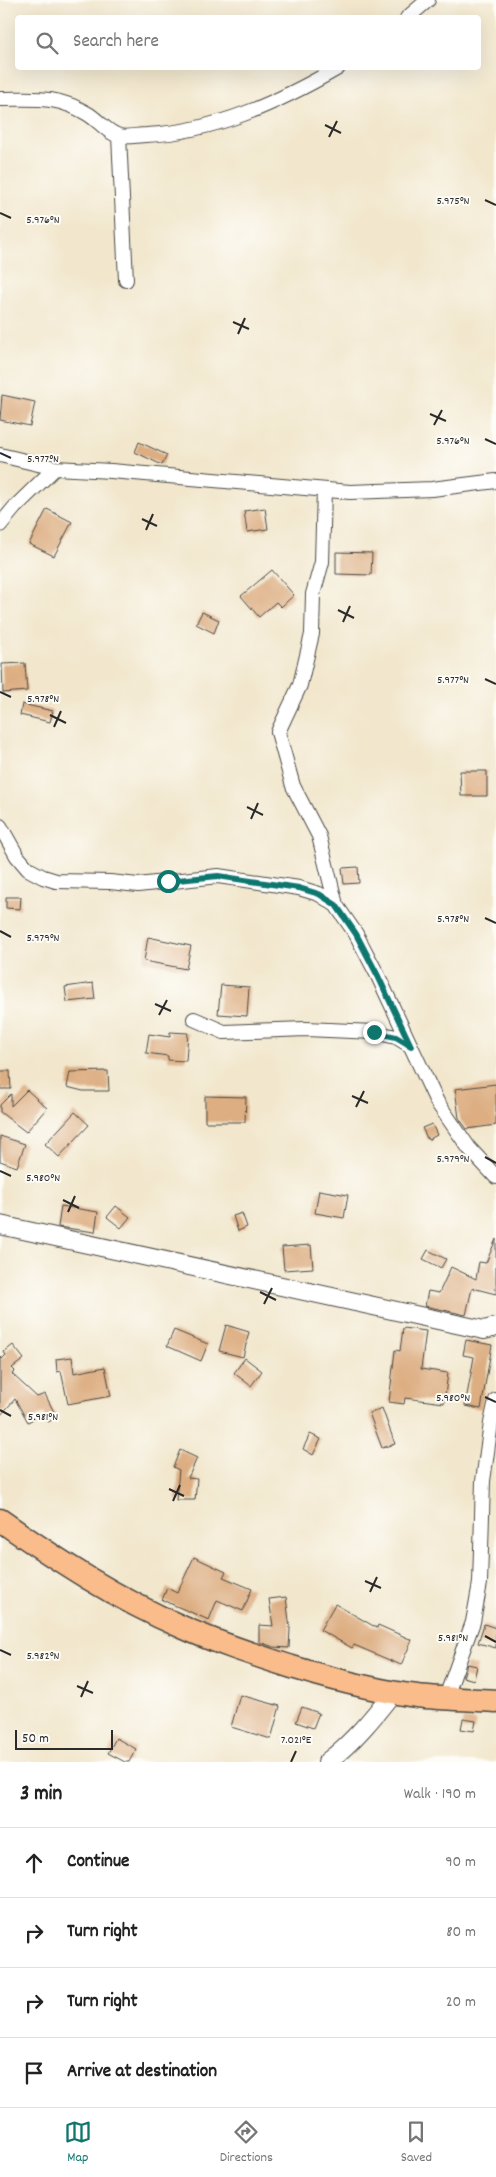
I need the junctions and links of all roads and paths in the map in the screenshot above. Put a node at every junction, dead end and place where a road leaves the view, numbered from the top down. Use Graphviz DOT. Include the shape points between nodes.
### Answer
graph roads {
  1 [pos="428,0"];
  2 [pos="410,15"];
  3 [pos="335,70"];
  4 [pos="0,99"];
  5 [pos="119,136"];
  6 [pos="126,280"];
  7 [pos="0,455"];
  8 [pos="54,468"];
  9 [pos="496,480"];
  10 [pos="324,490"];
  11 [pos="0,524"];
  12 [pos="0,826"];
  13 [pos="336,905"];
  14 [pos="194,1020"];
  15 [pos="411,1046"];
  16 [pos="496,1177"];
  17 [pos="0,1225"];
  18 [pos="496,1327"];
  19 [pos="496,1400"];
  20 [pos="0,1520"];
  21 [pos="393,1692"];
  22 [pos="446,1697"];
  23 [pos="496,1701"];
  24 [pos="328,1762"];
  1 -- 2 [label="street"];
  3 -- 5 [label="street" via="298,91 216,125 166,134"];
  4 -- 5 [label="street" via="46,98 67,104"];
  5 -- 6 [label="street"];
  7 -- 8 [label="street"];
  8 -- 10 [label="street" via="111,470"];
  8 -- 11 [label="street"];
  9 -- 10 [label="street" via="432,489"];
  10 -- 13 [label="street" via="322,562 313,594 312,634 300,685 278,732 293,786 319,836"];
  12 -- 13 [label="street" via="28,869 56,881 138,885 218,876 299,888 319,894"];
  13 -- 15 [label="street" via="356,934"];
  14 -- 15 [label="street" via="224,1032 306,1029 374,1032 396,1037"];
  15 -- 16 [label="street" via="437,1102 469,1148"];
  17 -- 18 [label="street" via="484,1330"];
  19 -- 22 [label="street" via="483,1481 480,1583 473,1622"];
  20 -- 21 [label="main road" via="71,1568 181,1627 328,1678"];
  21 -- 22 [label="main road"];
  21 -- 24 [label="street" via="371,1721"];
  22 -- 23 [label="main road"];
}
